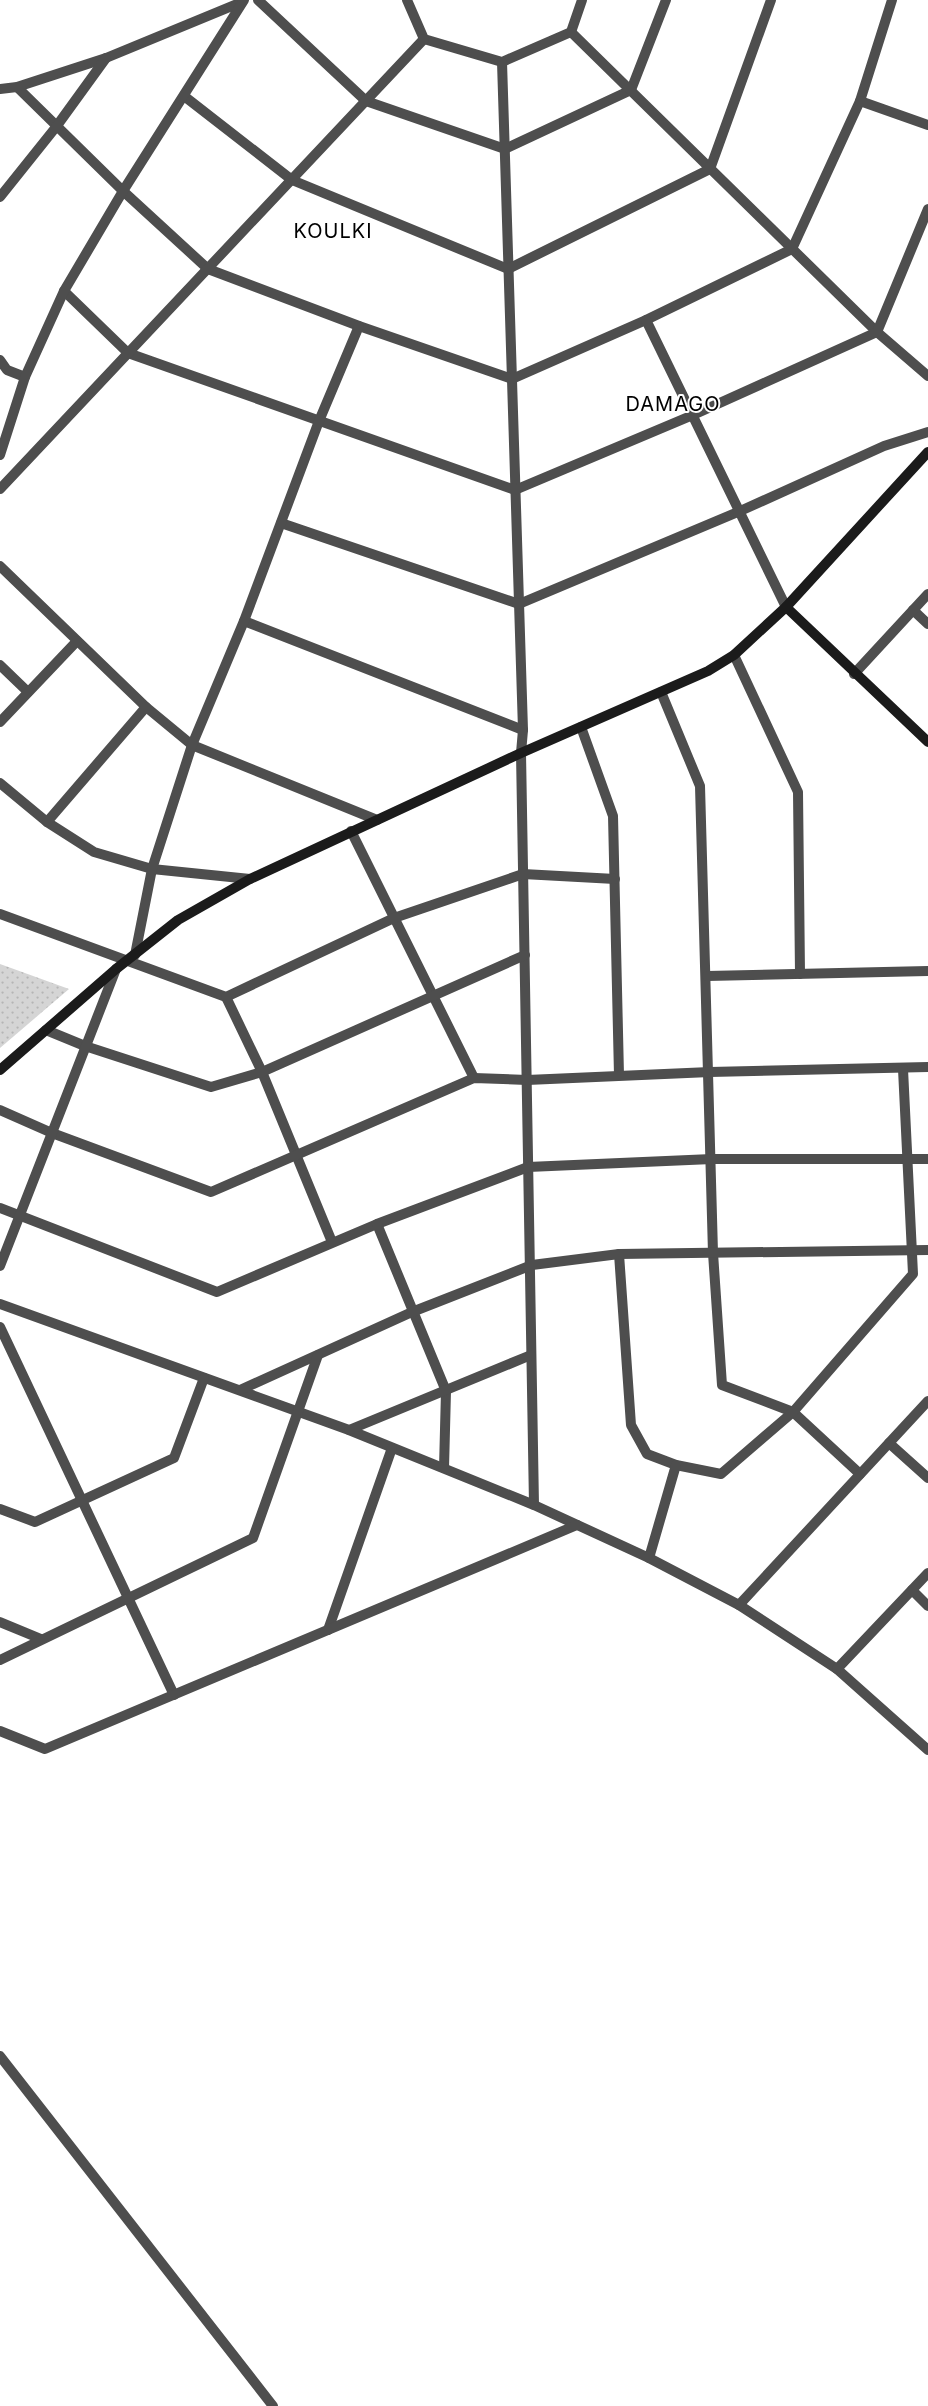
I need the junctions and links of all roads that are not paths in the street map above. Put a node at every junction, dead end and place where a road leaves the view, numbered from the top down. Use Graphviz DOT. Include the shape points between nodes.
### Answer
graph roads {
  1 [pos="258,0"];
  2 [pos="407,0"];
  3 [pos="582,0"];
  4 [pos="666,0"];
  5 [pos="771,0"];
  6 [pos="892,0"];
  7 [pos="243,1"];
  8 [pos="571,32"];
  9 [pos="424,39"];
  10 [pos="106,58"];
  11 [pos="502,62"];
  12 [pos="17,87"];
  13 [pos="0,89"];
  14 [pos="631,90"];
  15 [pos="184,96"];
  16 [pos="366,101"];
  17 [pos="860,101"];
  18 [pos="928,126"];
  19 [pos="56,127"];
  20 [pos="504,149"];
  21 [pos="710,169"];
  22 [pos="292,180"];
  23 [pos="123,191"];
  24 [pos="0,197"];
  25 [pos="928,209"];
  26 [pos="792,249"];
  27 [pos="208,268"];
  28 [pos="508,269"];
  29 [pos="64,291"];
  30 [pos="646,320"];
  31 [pos="359,326"];
  32 [pos="878,332"];
  33 [pos="128,352"];
  34 [pos="0,360"];
  35 [pos="928,376"];
  36 [pos="25,377"];
  37 [pos="512,379"];
  38 [pos="693,415"];
  39 [pos="320,421"];
  40 [pos="928,432"];
  41 [pos="928,452"];
  42 [pos="0,455"];
  43 [pos="0,489"];
  44 [pos="515,490"];
  45 [pos="738,512"];
  46 [pos="281,523"];
  47 [pos="0,566"];
  48 [pos="928,594"];
  49 [pos="519,604"];
  50 [pos="786,607"];
  51 [pos="912,610"];
  52 [pos="244,621"];
  53 [pos="928,624"];
  54 [pos="77,640"];
  55 [pos="734,655"];
  56 [pos="0,665"];
  57 [pos="854,674"];
  58 [pos="28,692"];
  59 [pos="661,692"];
  60 [pos="146,707"];
  61 [pos="0,722"];
  62 [pos="581,727"];
  63 [pos="523,730"];
  64 [pos="928,742"];
  65 [pos="192,745"];
  66 [pos="521,753"];
  67 [pos="0,783"];
  68 [pos="377,820"];
  69 [pos="47,822"];
  70 [pos="351,831"];
  71 [pos="152,869"];
  72 [pos="523,874"];
  73 [pos="250,879"];
  74 [pos="615,879"];
  75 [pos="0,914"];
  76 [pos="394,918"];
  77 [pos="135,955"];
  78 [pos="524,955"];
  79 [pos="126,961"];
  80 [pos="116,969"];
  81 [pos="928,970"];
  82 [pos="800,974"];
  83 [pos="707,976"];
  84 [pos="434,994"];
  85 [pos="226,997"];
  86 [pos="46,1030"];
  87 [pos="84,1046"];
  88 [pos="928,1067"];
  89 [pos="903,1069"];
  90 [pos="0,1070"];
  91 [pos="262,1072"];
  92 [pos="710,1072"];
  93 [pos="619,1075"];
  94 [pos="474,1078"];
  95 [pos="527,1080"];
  96 [pos="0,1110"];
  97 [pos="52,1133"];
  98 [pos="298,1154"];
  99 [pos="712,1159"];
  100 [pos="928,1159"];
  101 [pos="906,1160"];
  102 [pos="528,1166"];
  103 [pos="0,1208"];
  104 [pos="20,1216"];
  105 [pos="377,1224"];
  106 [pos="332,1242"];
  107 [pos="928,1250"];
  108 [pos="914,1251"];
  109 [pos="619,1254"];
  110 [pos="713,1254"];
  111 [pos="532,1265"];
  112 [pos="0,1266"];
  113 [pos="0,1304"];
  114 [pos="412,1312"];
  115 [pos="0,1327"];
  116 [pos="318,1355"];
  117 [pos="531,1355"];
  118 [pos="204,1378"];
  119 [pos="240,1390"];
  120 [pos="446,1391"];
  121 [pos="928,1401"];
  122 [pos="298,1411"];
  123 [pos="793,1412"];
  124 [pos="349,1430"];
  125 [pos="889,1442"];
  126 [pos="392,1448"];
  127 [pos="676,1464"];
  128 [pos="444,1468"];
  129 [pos="860,1474"];
  130 [pos="928,1478"];
  131 [pos="82,1501"];
  132 [pos="534,1505"];
  133 [pos="0,1509"];
  134 [pos="577,1525"];
  135 [pos="649,1558"];
  136 [pos="928,1573"];
  137 [pos="912,1590"];
  138 [pos="128,1598"];
  139 [pos="739,1605"];
  140 [pos="928,1606"];
  141 [pos="0,1622"];
  142 [pos="328,1630"];
  143 [pos="42,1639"];
  144 [pos="0,1660"];
  145 [pos="837,1669"];
  146 [pos="174,1695"];
  147 [pos="0,1731"];
  148 [pos="928,1750"];
  149 [pos="0,2056"];
  150 [pos="273,2406"];
  1 -- 16 [label="street"];
  2 -- 9 [label="street"];
  3 -- 8 [label="street"];
  4 -- 14 [label="street"];
  5 -- 21 [label="street"];
  6 -- 17 [label="street"];
  7 -- 10 [label="street"];
  7 -- 15 [label="street"];
  8 -- 11 [label="street"];
  8 -- 14 [label="street"];
  9 -- 11 [label="street"];
  9 -- 16 [label="street"];
  10 -- 12 [label="street"];
  10 -- 19 [label="street"];
  11 -- 20 [label="street"];
  12 -- 13 [label="street"];
  12 -- 19 [label="street"];
  14 -- 20 [label="street"];
  14 -- 21 [label="street"];
  15 -- 22 [label="street"];
  15 -- 23 [label="street"];
  16 -- 20 [label="street"];
  16 -- 22 [label="street"];
  17 -- 18 [label="street"];
  17 -- 26 [label="street"];
  19 -- 23 [label="street"];
  19 -- 24 [label="street"];
  20 -- 28 [label="street"];
  21 -- 26 [label="street"];
  21 -- 28 [label="street"];
  22 -- 27 [label="street"];
  22 -- 28 [label="street"];
  23 -- 27 [label="street"];
  23 -- 29 [label="street"];
  25 -- 32 [label="street"];
  26 -- 30 [label="street"];
  26 -- 32 [label="street"];
  27 -- 31 [label="street"];
  27 -- 33 [label="street"];
  28 -- 37 [label="street"];
  29 -- 33 [label="street"];
  29 -- 36 [label="street"];
  30 -- 37 [label="street"];
  30 -- 38 [label="street"];
  31 -- 37 [label="street"];
  31 -- 39 [label="street"];
  32 -- 35 [label="street"];
  32 -- 38 [label="street"];
  33 -- 39 [label="street"];
  33 -- 43 [label="street"];
  34 -- 36 [label="street" via="7,370"];
  36 -- 42 [label="street"];
  37 -- 44 [label="street"];
  38 -- 44 [label="street"];
  38 -- 45 [label="street"];
  39 -- 44 [label="street"];
  39 -- 46 [label="street"];
  40 -- 45 [label="street" via="884,446"];
  41 -- 50 [label="main road"];
  44 -- 49 [label="street"];
  45 -- 49 [label="street"];
  45 -- 50 [label="street"];
  46 -- 49 [label="street"];
  46 -- 52 [label="street"];
  47 -- 54 [label="street"];
  48 -- 51 [label="street"];
  49 -- 63 [label="street"];
  50 -- 55 [label="main road"];
  50 -- 57 [label="main road"];
  51 -- 53 [label="street"];
  51 -- 57 [label="street"];
  52 -- 63 [label="street"];
  52 -- 65 [label="street"];
  54 -- 58 [label="street"];
  54 -- 60 [label="street"];
  55 -- 59 [label="main road" via="708,671"];
  55 -- 82 [label="street" via="798,792"];
  56 -- 58 [label="street"];
  57 -- 64 [label="main road"];
  58 -- 61 [label="street"];
  59 -- 62 [label="main road"];
  59 -- 83 [label="street" via="700,786"];
  60 -- 65 [label="street"];
  60 -- 69 [label="street"];
  62 -- 66 [label="main road"];
  62 -- 74 [label="street" via="613,816"];
  63 -- 66 [label="street"];
  65 -- 68 [label="street"];
  65 -- 71 [label="street"];
  66 -- 68 [label="main road"];
  66 -- 72 [label="street"];
  67 -- 69 [label="street"];
  68 -- 70 [label="main road"];
  69 -- 71 [label="street" via="94,852"];
  70 -- 73 [label="main road"];
  70 -- 76 [label="street"];
  71 -- 73 [label="street"];
  71 -- 77 [label="street"];
  72 -- 74 [label="street"];
  72 -- 76 [label="street"];
  72 -- 78 [label="street"];
  73 -- 77 [label="main road" via="178,920"];
  74 -- 93 [label="street"];
  75 -- 79 [label="street"];
  76 -- 84 [label="street"];
  76 -- 85 [label="street"];
  77 -- 79 [label="main road"];
  78 -- 84 [label="street"];
  78 -- 95 [label="street"];
  79 -- 80 [label="main road"];
  79 -- 85 [label="street"];
  80 -- 86 [label="main road"];
  80 -- 87 [label="street"];
  81 -- 82 [label="street"];
  82 -- 83 [label="street"];
  83 -- 92 [label="street"];
  84 -- 91 [label="street"];
  84 -- 94 [label="street"];
  85 -- 91 [label="street"];
  86 -- 87 [label="street"];
  86 -- 90 [label="main road"];
  87 -- 91 [label="street" via="211,1087"];
  87 -- 97 [label="street"];
  88 -- 89 [label="street"];
  89 -- 92 [label="street"];
  89 -- 101 [label="street"];
  91 -- 98 [label="street"];
  92 -- 93 [label="street"];
  92 -- 99 [label="street"];
  93 -- 95 [label="street"];
  94 -- 95 [label="street"];
  94 -- 98 [label="street"];
  95 -- 102 [label="street"];
  96 -- 97 [label="street"];
  97 -- 98 [label="street" via="210,1192"];
  97 -- 104 [label="street"];
  98 -- 106 [label="street"];
  99 -- 101 [label="street"];
  99 -- 102 [label="street"];
  99 -- 110 [label="street"];
  100 -- 101 [label="street"];
  101 -- 108 [label="street"];
  102 -- 105 [label="street"];
  102 -- 111 [label="street"];
  103 -- 104 [label="street"];
  104 -- 106 [label="street" via="217,1292"];
  104 -- 112 [label="street"];
  105 -- 106 [label="street"];
  105 -- 114 [label="street"];
  107 -- 108 [label="street"];
  108 -- 110 [label="street"];
  108 -- 123 [label="street" via="913,1274"];
  109 -- 110 [label="street"];
  109 -- 111 [label="street"];
  109 -- 127 [label="street" via="631,1425 647,1454"];
  110 -- 123 [label="street" via="722,1385"];
  111 -- 114 [label="street"];
  111 -- 117 [label="street"];
  113 -- 118 [label="street"];
  114 -- 116 [label="street"];
  114 -- 120 [label="street"];
  115 -- 131 [label="street"];
  116 -- 119 [label="street"];
  116 -- 122 [label="street"];
  117 -- 120 [label="street"];
  117 -- 132 [label="street"];
  118 -- 119 [label="street"];
  118 -- 131 [label="street" via="174,1458"];
  119 -- 122 [label="street"];
  120 -- 124 [label="street"];
  120 -- 128 [label="street"];
  121 -- 125 [label="street"];
  122 -- 124 [label="street"];
  122 -- 138 [label="street" via="253,1538"];
  123 -- 127 [label="street" via="721,1474"];
  123 -- 129 [label="street"];
  124 -- 126 [label="street"];
  125 -- 129 [label="street"];
  125 -- 130 [label="street"];
  126 -- 128 [label="street"];
  126 -- 142 [label="street"];
  127 -- 135 [label="street"];
  128 -- 132 [label="street"];
  129 -- 139 [label="street"];
  131 -- 133 [label="street" via="35,1522"];
  131 -- 138 [label="street"];
  132 -- 134 [label="street"];
  134 -- 135 [label="street"];
  134 -- 142 [label="street"];
  135 -- 139 [label="street"];
  136 -- 137 [label="street"];
  137 -- 140 [label="street"];
  137 -- 145 [label="street"];
  138 -- 143 [label="street"];
  138 -- 146 [label="street"];
  139 -- 145 [label="street"];
  141 -- 143 [label="street"];
  142 -- 146 [label="street"];
  143 -- 144 [label="street"];
  145 -- 148 [label="street"];
  146 -- 147 [label="street" via="45,1749"];
  149 -- 150 [label="street"];
}
